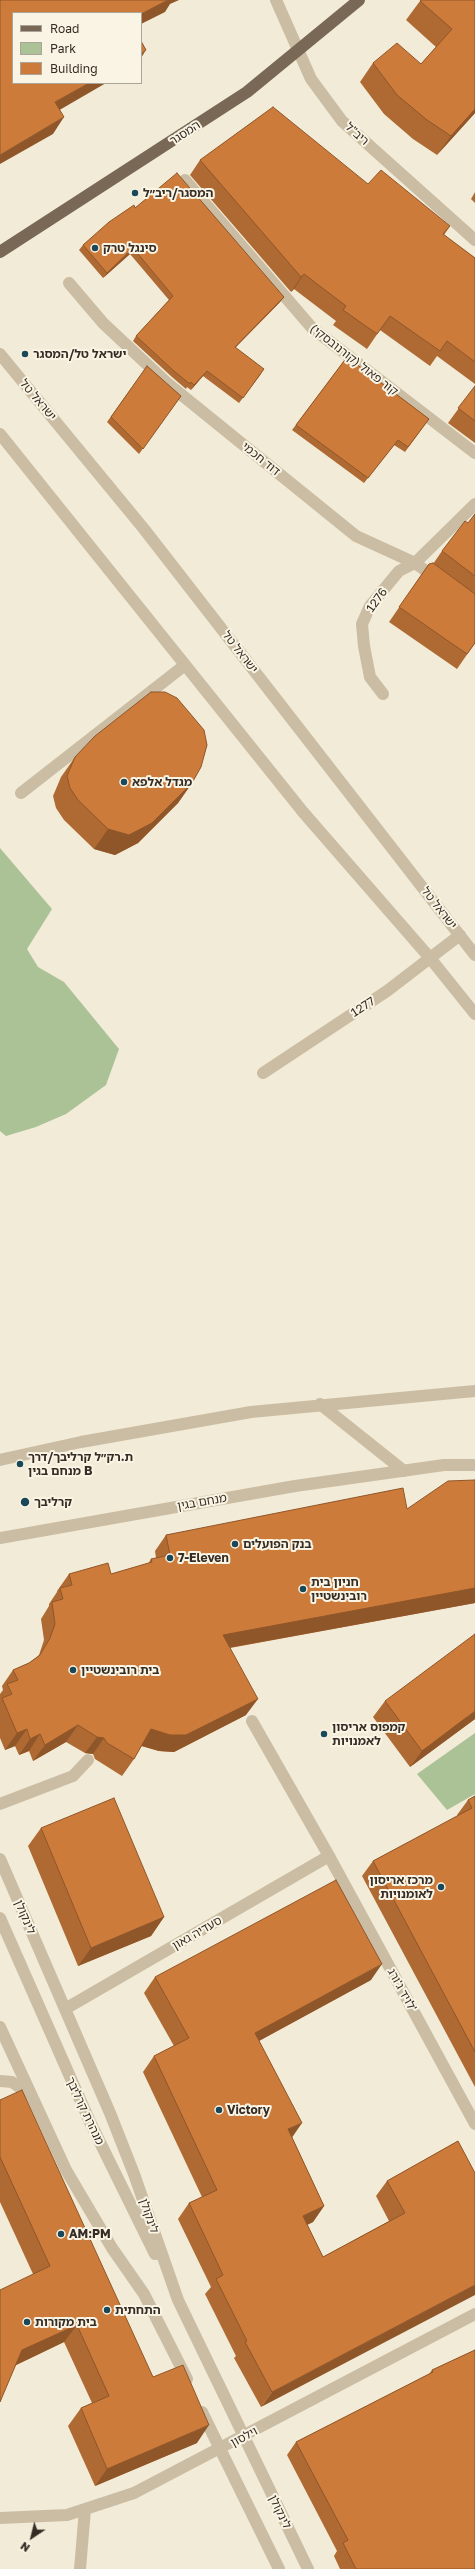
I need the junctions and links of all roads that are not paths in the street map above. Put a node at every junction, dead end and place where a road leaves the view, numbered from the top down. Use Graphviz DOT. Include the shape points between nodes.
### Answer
graph roads {
  1 [pos="276,0"];
  2 [pos="359,0"];
  3 [pos="298,52"];
  4 [pos="185,180"];
  5 [pos="475,240"];
  6 [pos="0,252"];
  7 [pos="69,283"];
  8 [pos="0,354"];
  9 [pos="0,434"];
  10 [pos="475,453"];
  11 [pos="475,504"];
  12 [pos="415,563"];
  13 [pos="445,585"];
  14 [pos="185,665"];
  15 [pos="383,694"];
  16 [pos="20,793"];
  17 [pos="460,935"];
  18 [pos="475,955"];
  19 [pos="430,958"];
  20 [pos="475,1014"];
  21 [pos="263,1073"];
  22 [pos="475,1391"];
  23 [pos="320,1404"];
  24 [pos="0,1460"];
  25 [pos="475,1465"];
  26 [pos="404,1471"];
  27 [pos="0,1538"];
  28 [pos="252,1721"];
  29 [pos="88,1760"];
  30 [pos="0,1804"];
  31 [pos="329,1856"];
  32 [pos="0,1859"];
  33 [pos="0,1918"];
  34 [pos="65,2009"];
  35 [pos="1,2029"];
  36 [pos="0,2042"];
  37 [pos="0,2081"];
  38 [pos="32,2096"];
  39 [pos="475,2124"];
  40 [pos="178,2300"];
  41 [pos="475,2314"];
  42 [pos="190,2387"];
  43 [pos="197,2401"];
  44 [pos="243,2437"];
  45 [pos="220,2449"];
  46 [pos="85,2509"];
  47 [pos="0,2518"];
  48 [pos="80,2569"];
  49 [pos="279,2569"];
  50 [pos="308,2569"];
  1 -- 3 [label="street, ריב\"ל"];
  2 -- 3 [label="main road, המסגר"];
  3 -- 5 [label="street, ריב\"ל" via="310,79 342,121"];
  3 -- 6 [label="main road, המסגר" via="247,92"];
  4 -- 10 [label="street, קור פאול (קורנובסקי)" via="312,328"];
  7 -- 12 [label="street, דוד חכמי" via="103,323 167,384 356,536"];
  8 -- 17 [label="street, ישראל טל" via="144,529"];
  9 -- 14 [label="street"];
  11 -- 12 [label="street, 1276"];
  12 -- 13 [label="street, דוד חכמי"];
  12 -- 15 [label="street, 1276" via="394,577 370,606 362,624 370,678"];
  14 -- 16 [label="street"];
  14 -- 19 [label="street" via="303,812"];
  17 -- 18 [label="street, ישראל טל"];
  17 -- 19 [label="street, 1277"];
  19 -- 20 [label="street"];
  19 -- 21 [label="street, 1277" via="387,991"];
  22 -- 23 [label="street"];
  23 -- 24 [label="street" via="251,1412 81,1442"];
  23 -- 26 [label="street"];
  25 -- 26 [label="street, מנחם בגין" via="444,1465"];
  26 -- 27 [label="street, מנחם בגין" via="295,1486"];
  28 -- 31 [label="street, לויד ג'ורג'"];
  29 -- 30 [label="street" via="73,1776"];
  31 -- 34 [label="street, סעדיה גאון"];
  31 -- 39 [label="street, לויד ג'ורג'"];
  32 -- 34 [label="street, לינקולן"];
  33 -- 40 [label="street, מנהרת קרליבך" via="90,2122"];
  34 -- 40 [label="street, לינקולן" via="134,2174"];
  35 -- 36 [label="street"];
  35 -- 38 [label="street"];
  37 -- 38 [label="street" via="12,2082"];
  38 -- 42 [label="street" via="86,2206 144,2294"];
  40 -- 44 [label="street, לינקולן"];
  41 -- 44 [label="street, וילסון"];
  43 -- 45 [label="street"];
  44 -- 45 [label="street, וילסון"];
  44 -- 50 [label="street, לינקולן"];
  45 -- 46 [label="street, וילסון" via="134,2494"];
  45 -- 49 [label="street"];
  46 -- 47 [label="street, וילסון" via="67,2515"];
  46 -- 48 [label="street"];
}
